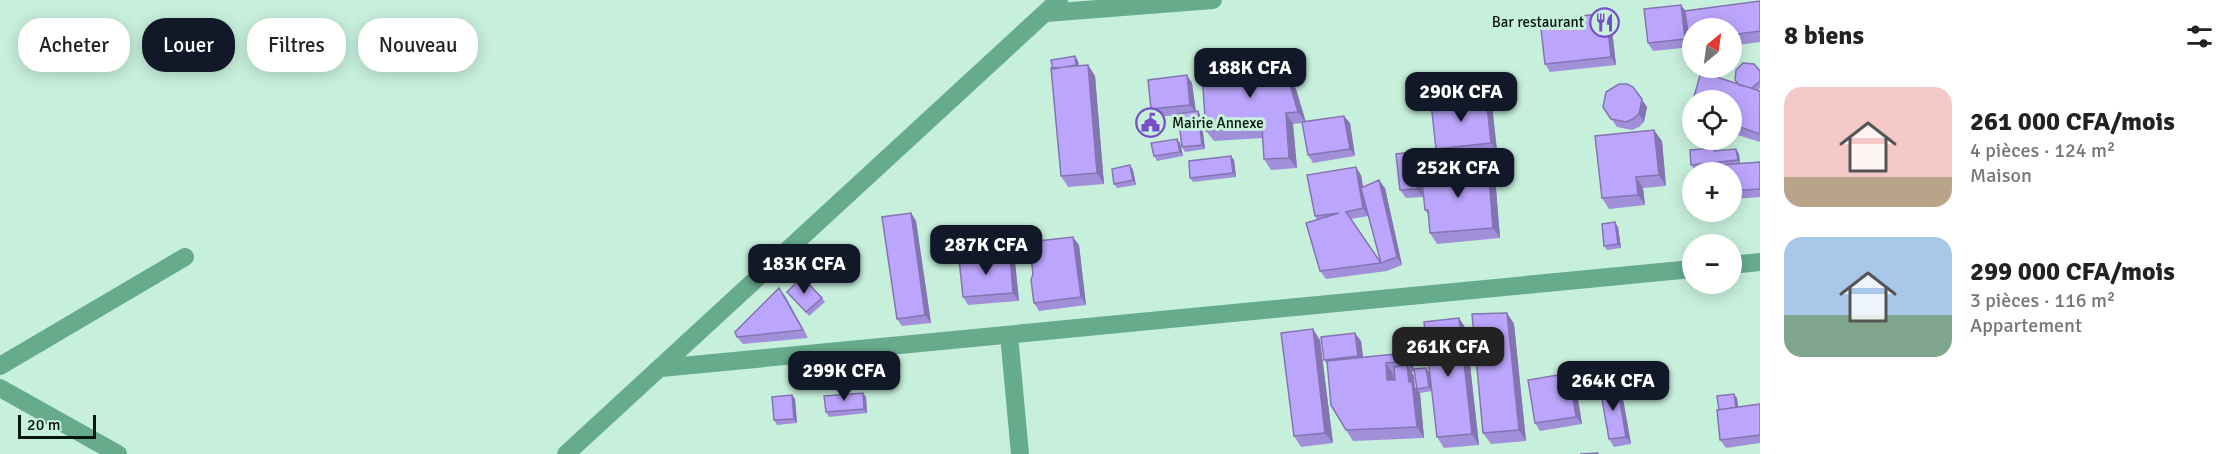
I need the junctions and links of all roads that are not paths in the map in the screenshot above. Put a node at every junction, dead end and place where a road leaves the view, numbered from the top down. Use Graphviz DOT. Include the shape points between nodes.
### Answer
graph roads {
  1 [pos="1059,0"];
  2 [pos="1213,0"];
  3 [pos="1046,13"];
  4 [pos="185,257"];
  5 [pos="1760,262"];
  6 [pos="1742,264"];
  7 [pos="1682,269"];
  8 [pos="1009,335"];
  9 [pos="0,366"];
  10 [pos="660,368"];
  11 [pos="0,388"];
  12 [pos="118,454"];
  13 [pos="566,454"];
  14 [pos="1020,454"];
  1 -- 3 [label="street"];
  2 -- 3 [label="street"];
  3 -- 10 [label="street"];
  4 -- 9 [label="street"];
  5 -- 6 [label="street"];
  7 -- 8 [label="street"];
  8 -- 10 [label="street"];
  8 -- 14 [label="street"];
  10 -- 13 [label="street"];
  11 -- 12 [label="street"];
}
